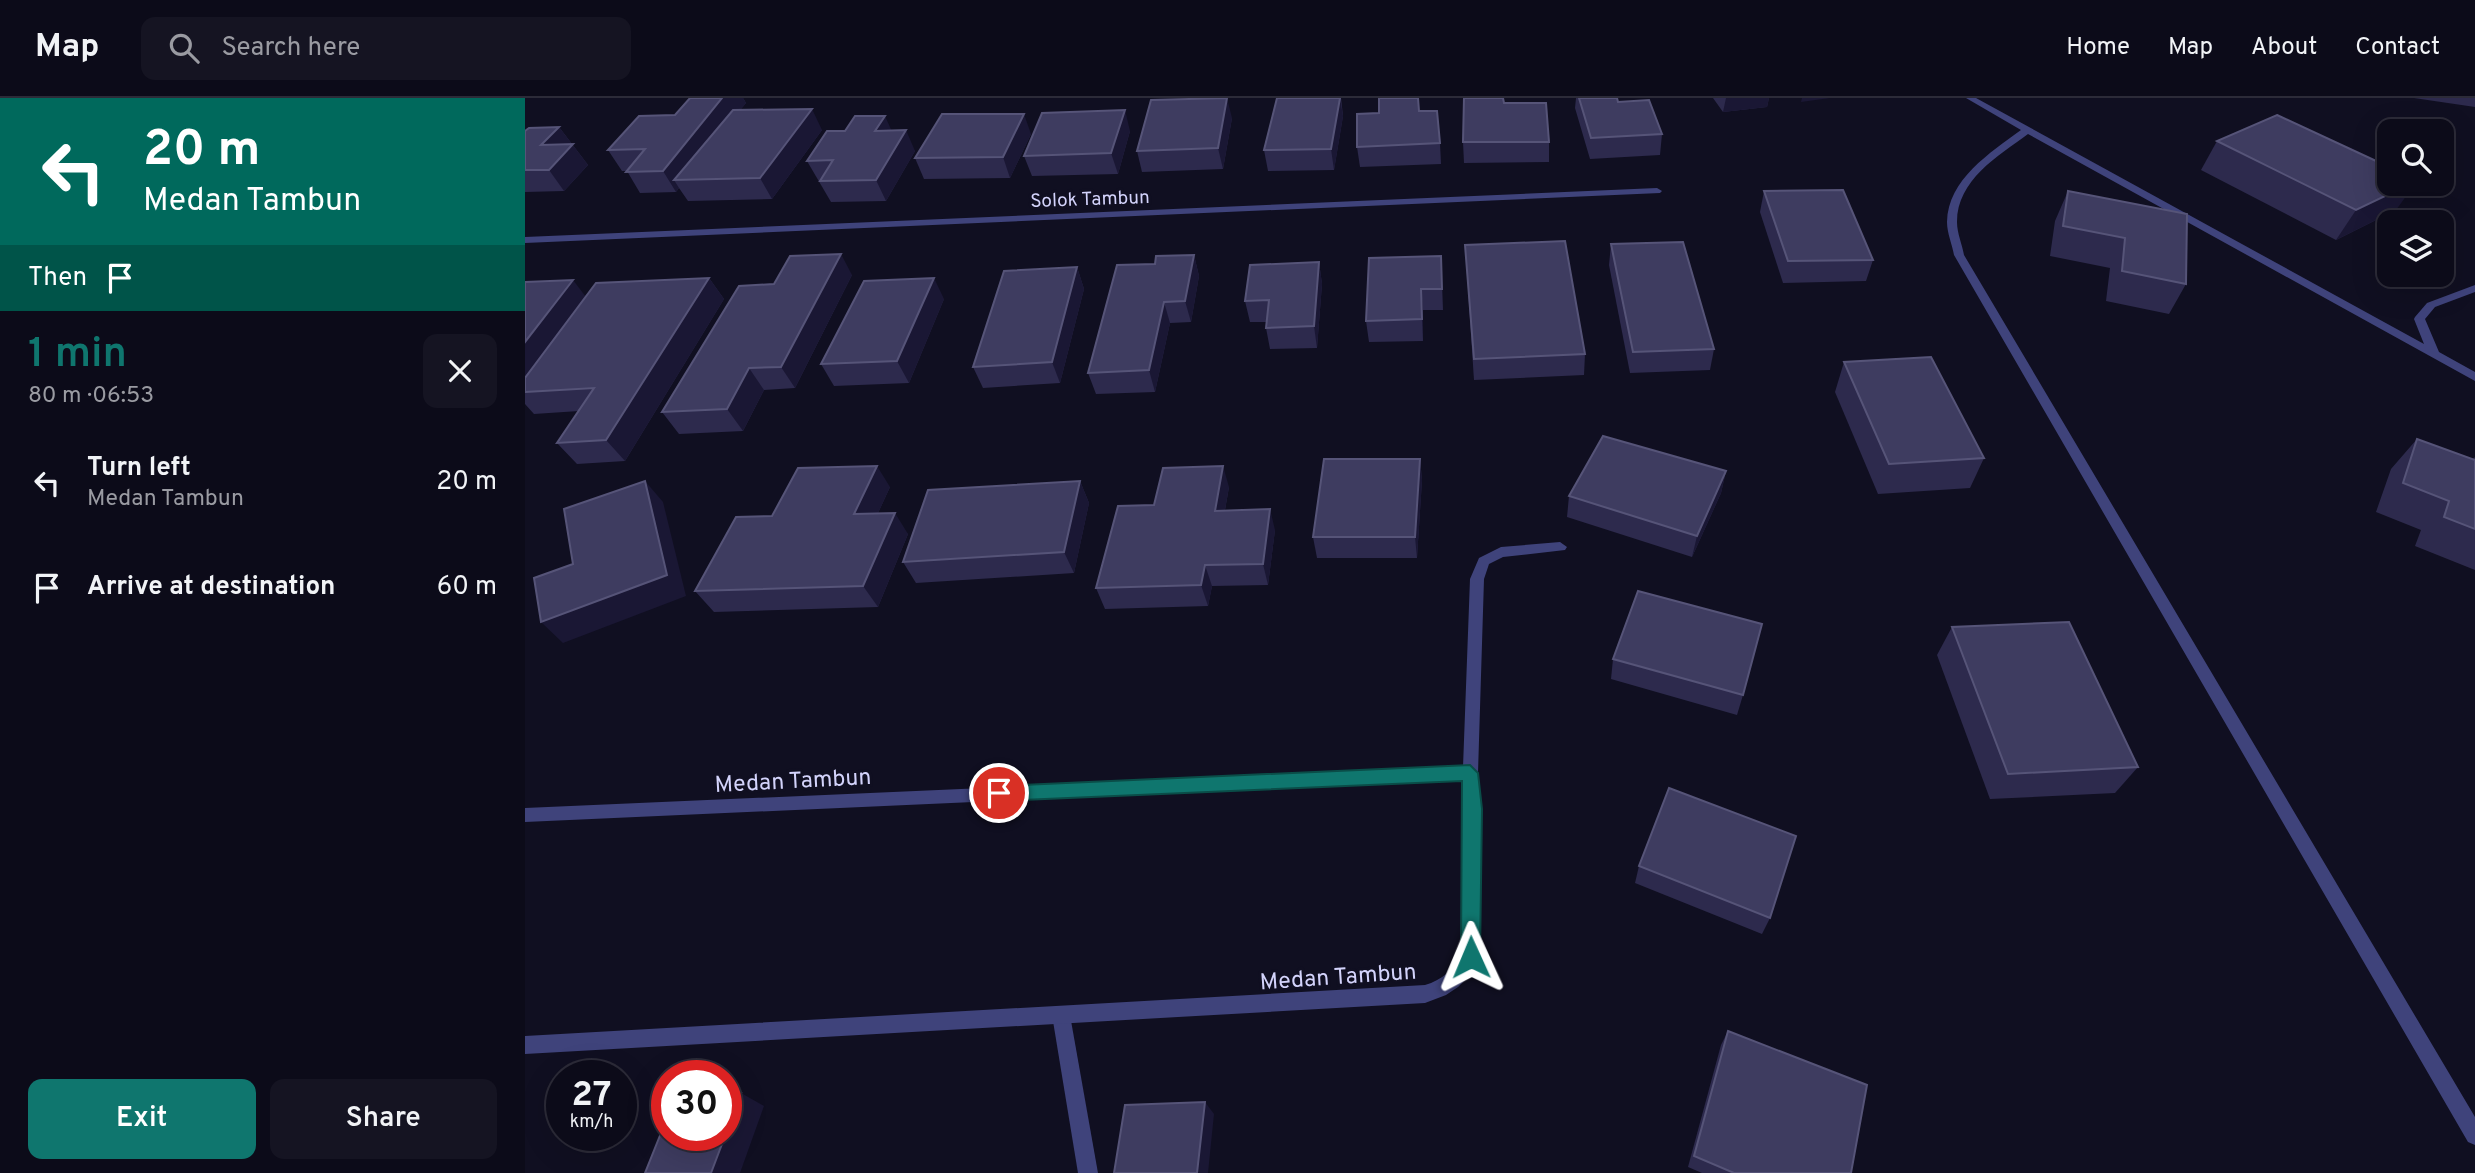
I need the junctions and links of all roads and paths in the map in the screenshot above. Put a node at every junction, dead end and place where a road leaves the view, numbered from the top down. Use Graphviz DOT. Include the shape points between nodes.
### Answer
graph roads {
  1 [pos="1970,98"];
  2 [pos="2026,131"];
  3 [pos="1657,191"];
  4 [pos="525,240"];
  5 [pos="2475,288"];
  6 [pos="2434,354"];
  7 [pos="2475,377"];
  8 [pos="1560,547"];
  9 [pos="1470,773"];
  10 [pos="525,816"];
  11 [pos="1061,1015"];
  12 [pos="525,1045"];
  13 [pos="2475,1135"];
  14 [pos="1089,1173"];
  1 -- 2 [label="street"];
  2 -- 6 [label="street"];
  2 -- 13 [label="street" via="1975,172 1956,196 1952,223 1959,255"];
  3 -- 4 [label="street, Solok Tambun"];
  5 -- 6 [label="street" via="2431,305 2419,319"];
  6 -- 7 [label="street"];
  8 -- 9 [label="street" via="1501,552 1484,561 1477,579"];
  9 -- 10 [label="street, Medan Tambun"];
  9 -- 11 [label="street, Medan Tambun" via="1471,957 1445,989 1425,994"];
  11 -- 12 [label="street, Medan Tambun"];
  11 -- 14 [label="street"];
}
